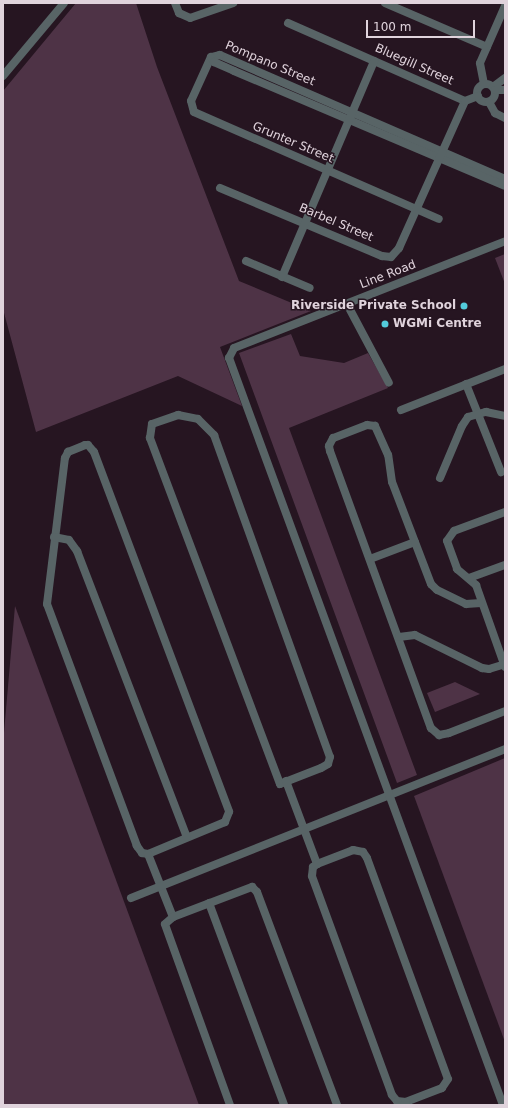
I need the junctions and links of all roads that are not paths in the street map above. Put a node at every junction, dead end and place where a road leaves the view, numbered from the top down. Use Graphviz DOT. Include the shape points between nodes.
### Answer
graph roads {
  1 [pos="64,3"];
  2 [pos="175,3"];
  3 [pos="233,3"];
  4 [pos="385,3"];
  5 [pos="505,6"];
  6 [pos="288,23"];
  7 [pos="487,47"];
  8 [pos="211,57"];
  9 [pos="374,61"];
  10 [pos="3,76"];
  11 [pos="505,78"];
  12 [pos="484,84"];
  13 [pos="494,89"];
  14 [pos="505,90"];
  15 [pos="478,96"];
  16 [pos="465,101"];
  17 [pos="489,102"];
  18 [pos="350,116"];
  19 [pos="505,118"];
  20 [pos="441,155"];
  21 [pos="468,167"];
  22 [pos="327,170"];
  23 [pos="505,179"];
  24 [pos="505,186"];
  25 [pos="220,188"];
  26 [pos="417,210"];
  27 [pos="438,219"];
  28 [pos="306,223"];
  29 [pos="505,241"];
  30 [pos="246,261"];
  31 [pos="282,276"];
  32 [pos="310,288"];
  33 [pos="347,304"];
  34 [pos="505,369"];
  35 [pos="389,383"];
  36 [pos="466,384"];
  37 [pos="401,410"];
  38 [pos="477,412"];
  39 [pos="505,416"];
  40 [pos="500,472"];
  41 [pos="440,478"];
  42 [pos="505,512"];
  43 [pos="54,537"];
  44 [pos="415,542"];
  45 [pos="370,559"];
  46 [pos="505,565"];
  47 [pos="469,578"];
  48 [pos="481,602"];
  49 [pos="399,637"];
  50 [pos="505,665"];
  51 [pos="505,711"];
  52 [pos="505,749"];
  53 [pos="286,781"];
  54 [pos="390,794"];
  55 [pos="303,828"];
  56 [pos="187,837"];
  57 [pos="148,854"];
  58 [pos="317,864"];
  59 [pos="160,885"];
  60 [pos="131,898"];
  61 [pos="209,903"];
  62 [pos="173,917"];
  63 [pos="230,1105"];
  64 [pos="284,1105"];
  65 [pos="337,1105"];
  66 [pos="503,1105"];
  1 -- 10 [label="street"];
  2 -- 3 [label="street" via="179,13 190,18"];
  4 -- 7 [label="street"];
  5 -- 7 [label="street"];
  6 -- 9 [label="street, Bluegill Street"];
  7 -- 12 [label="street" via="480,70"];
  8 -- 18 [label="street, Pompano Street" via="214,62 236,67"];
  8 -- 22 [label="street, Grunter Street" via="191,101 192,110"];
  9 -- 16 [label="street, Bluegill Street"];
  9 -- 18 [label="street"];
  11 -- 13 [label="street"];
  12 -- 13 [label="street"];
  12 -- 15 [label="street" via="478,89"];
  13 -- 14 [label="street"];
  13 -- 17 [label="street" via="494,97"];
  15 -- 16 [label="street"];
  15 -- 17 [label="street" via="482,101"];
  16 -- 20 [label="street"];
  17 -- 19 [label="street" via="495,113"];
  18 -- 20 [label="street, Pompano Street"];
  18 -- 22 [label="street"];
  20 -- 21 [label="street, Pompano Street"];
  20 -- 26 [label="street"];
  21 -- 23 [label="street, Pompano Street"];
  21 -- 24 [label="street, Pompano Street"];
  22 -- 26 [label="street, Grunter Street"];
  22 -- 28 [label="street"];
  25 -- 28 [label="street, Barbel Street"];
  26 -- 27 [label="street, Grunter Street"];
  26 -- 28 [label="street, Barbel Street" via="399,248 391,257 382,256"];
  28 -- 31 [label="street"];
  29 -- 33 [label="street, Line Road"];
  30 -- 31 [label="street"];
  31 -- 32 [label="street"];
  33 -- 35 [label="street"];
  33 -- 54 [label="street, Line Road" via="234,348 229,358"];
  34 -- 36 [label="street"];
  36 -- 37 [label="street"];
  36 -- 38 [label="street"];
  38 -- 39 [label="street"];
  38 -- 40 [label="street"];
  38 -- 41 [label="street" via="468,417 462,426"];
  42 -- 47 [label="street" via="454,531 447,538 458,569"];
  43 -- 56 [label="street" via="69,540 77,551"];
  43 -- 56 [label="street" via="66,454 88,445 94,452 229,812 225,822"];
  43 -- 57 [label="street" via="47,596 48,611 137,846 142,853"];
  44 -- 45 [label="street"];
  44 -- 45 [label="street" via="392,482 388,455 381,434 375,426 367,425 334,438 329,446"];
  44 -- 48 [label="street" via="434,588 466,604"];
  45 -- 49 [label="street"];
  46 -- 47 [label="street"];
  47 -- 48 [label="street" via="476,585"];
  48 -- 50 [label="street"];
  49 -- 50 [label="street" via="415,635 482,668"];
  49 -- 51 [label="street" via="434,732 439,735 449,734"];
  52 -- 54 [label="street"];
  53 -- 53 [label="street" via="280,784 150,438 150,427 157,421 178,415 191,416 205,422 214,435 329,752 328,764"];
  53 -- 55 [label="street"];
  54 -- 55 [label="street"];
  54 -- 66 [label="street"];
  55 -- 58 [label="street"];
  55 -- 59 [label="street"];
  56 -- 57 [label="street"];
  57 -- 59 [label="street"];
  58 -- 58 [label="street" via="312,871 313,880 392,1095 397,1101 402,1102 442,1088 447,1083 446,1072 367,858 363,852 353,850"];
  59 -- 60 [label="street"];
  59 -- 62 [label="street"];
  61 -- 62 [label="street"];
  61 -- 64 [label="street"];
  61 -- 65 [label="street" via="250,887 256,890"];
  62 -- 63 [label="street" via="165,924 166,929"];
}
